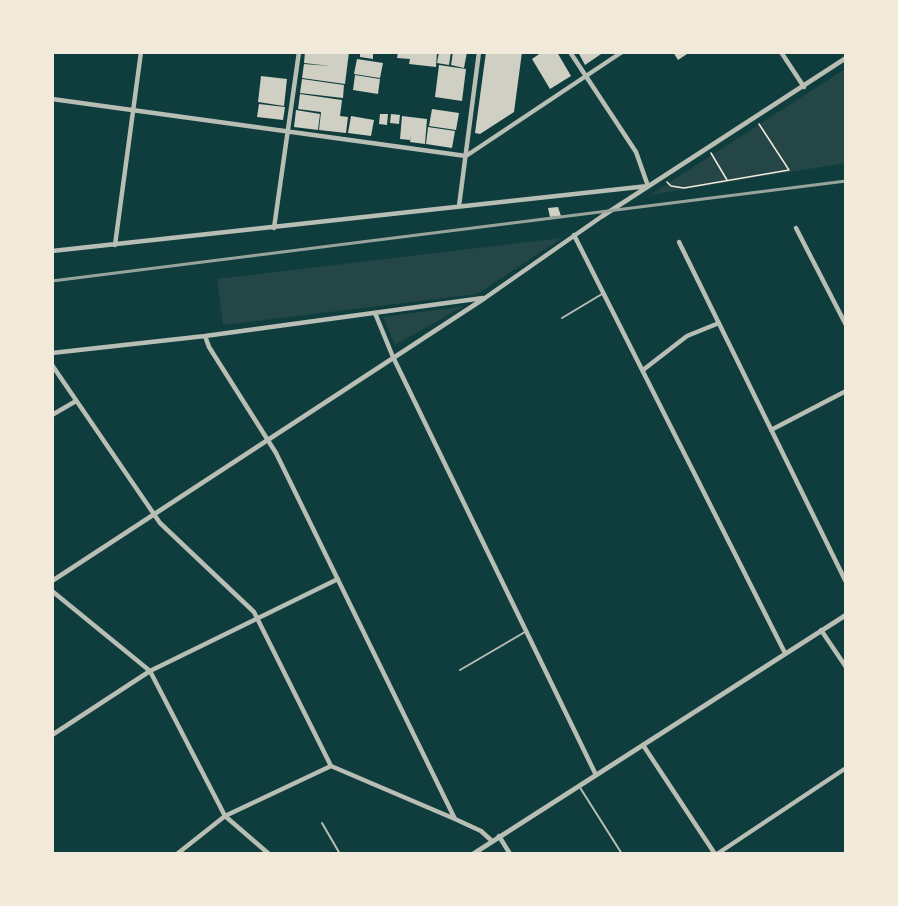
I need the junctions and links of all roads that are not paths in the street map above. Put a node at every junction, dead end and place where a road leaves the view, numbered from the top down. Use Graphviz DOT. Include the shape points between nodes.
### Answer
graph roads {
  1 [pos="141,52"];
  2 [pos="298,52"];
  3 [pos="479,52"];
  4 [pos="570,52"];
  5 [pos="622,52"];
  6 [pos="781,52"];
  7 [pos="846,58"];
  8 [pos="585,77"];
  9 [pos="804,87"];
  10 [pos="52,99"];
  11 [pos="132,110"];
  12 [pos="287,131"];
  13 [pos="466,156"];
  14 [pos="648,186"];
  15 [pos="459,206"];
  16 [pos="274,228"];
  17 [pos="796,228"];
  18 [pos="574,235"];
  19 [pos="679,242"];
  20 [pos="115,245"];
  21 [pos="52,251"];
  22 [pos="604,292"];
  23 [pos="485,298"];
  24 [pos="375,313"];
  25 [pos="562,318"];
  26 [pos="719,323"];
  27 [pos="846,326"];
  28 [pos="205,336"];
  29 [pos="52,354"];
  30 [pos="393,357"];
  31 [pos="52,365"];
  32 [pos="643,370"];
  33 [pos="846,391"];
  34 [pos="76,401"];
  35 [pos="52,416"];
  36 [pos="771,430"];
  37 [pos="269,439"];
  38 [pos="153,514"];
  39 [pos="338,579"];
  40 [pos="52,581"];
  41 [pos="846,582"];
  42 [pos="52,591"];
  43 [pos="846,615"];
  44 [pos="257,618"];
  45 [pos="527,630"];
  46 [pos="821,630"];
  47 [pos="785,653"];
  48 [pos="846,667"];
  49 [pos="460,670"];
  50 [pos="150,671"];
  51 [pos="52,735"];
  52 [pos="643,745"];
  53 [pos="331,766"];
  54 [pos="846,768"];
  55 [pos="596,775"];
  56 [pos="579,786"];
  57 [pos="225,816"];
  58 [pos="455,819"];
  59 [pos="322,823"];
  60 [pos="499,836"];
  61 [pos="492,841"];
  62 [pos="177,854"];
  63 [pos="269,854"];
  64 [pos="340,854"];
  65 [pos="473,854"];
  66 [pos="510,854"];
  67 [pos="622,854"];
  68 [pos="716,854"];
  1 -- 11 [label="street"];
  2 -- 12 [label="street"];
  3 -- 13 [label="street"];
  4 -- 8 [label="street"];
  5 -- 8 [label="street"];
  6 -- 9 [label="street"];
  7 -- 9 [label="street"];
  8 -- 13 [label="street"];
  8 -- 14 [label="street" via="636,152"];
  9 -- 14 [label="street"];
  10 -- 11 [label="street"];
  11 -- 12 [label="street"];
  11 -- 20 [label="street"];
  12 -- 13 [label="street"];
  12 -- 16 [label="street"];
  13 -- 15 [label="street"];
  14 -- 15 [label="street"];
  14 -- 18 [label="street"];
  15 -- 16 [label="street"];
  16 -- 20 [label="street"];
  17 -- 27 [label="street"];
  18 -- 22 [label="street"];
  18 -- 23 [label="street"];
  19 -- 26 [label="street"];
  20 -- 21 [label="street"];
  22 -- 25 [label="lane"];
  22 -- 32 [label="street"];
  23 -- 24 [label="street"];
  23 -- 30 [label="street"];
  24 -- 28 [label="street"];
  24 -- 30 [label="street"];
  26 -- 32 [label="street" via="687,336"];
  26 -- 36 [label="street"];
  28 -- 29 [label="street"];
  28 -- 37 [label="street"];
  30 -- 37 [label="street"];
  30 -- 45 [label="street"];
  31 -- 34 [label="street"];
  32 -- 47 [label="street"];
  33 -- 36 [label="street"];
  34 -- 35 [label="street"];
  34 -- 38 [label="street"];
  36 -- 41 [label="street"];
  37 -- 38 [label="street"];
  37 -- 39 [label="street"];
  38 -- 40 [label="street"];
  38 -- 44 [label="street"];
  39 -- 44 [label="street"];
  39 -- 58 [label="street"];
  42 -- 50 [label="street"];
  43 -- 46 [label="street"];
  44 -- 50 [label="street"];
  44 -- 53 [label="street"];
  45 -- 49 [label="lane"];
  45 -- 55 [label="street"];
  46 -- 47 [label="street"];
  46 -- 48 [label="street"];
  47 -- 52 [label="street"];
  50 -- 51 [label="street"];
  50 -- 57 [label="street"];
  52 -- 55 [label="street"];
  52 -- 68 [label="street"];
  53 -- 57 [label="street"];
  53 -- 58 [label="street"];
  54 -- 68 [label="street"];
  55 -- 56 [label="street"];
  56 -- 60 [label="street"];
  56 -- 67 [label="lane"];
  57 -- 62 [label="street"];
  57 -- 63 [label="street"];
  58 -- 61 [label="street"];
  59 -- 64 [label="lane"];
  60 -- 61 [label="street"];
  60 -- 66 [label="street"];
  61 -- 65 [label="street"];
}
